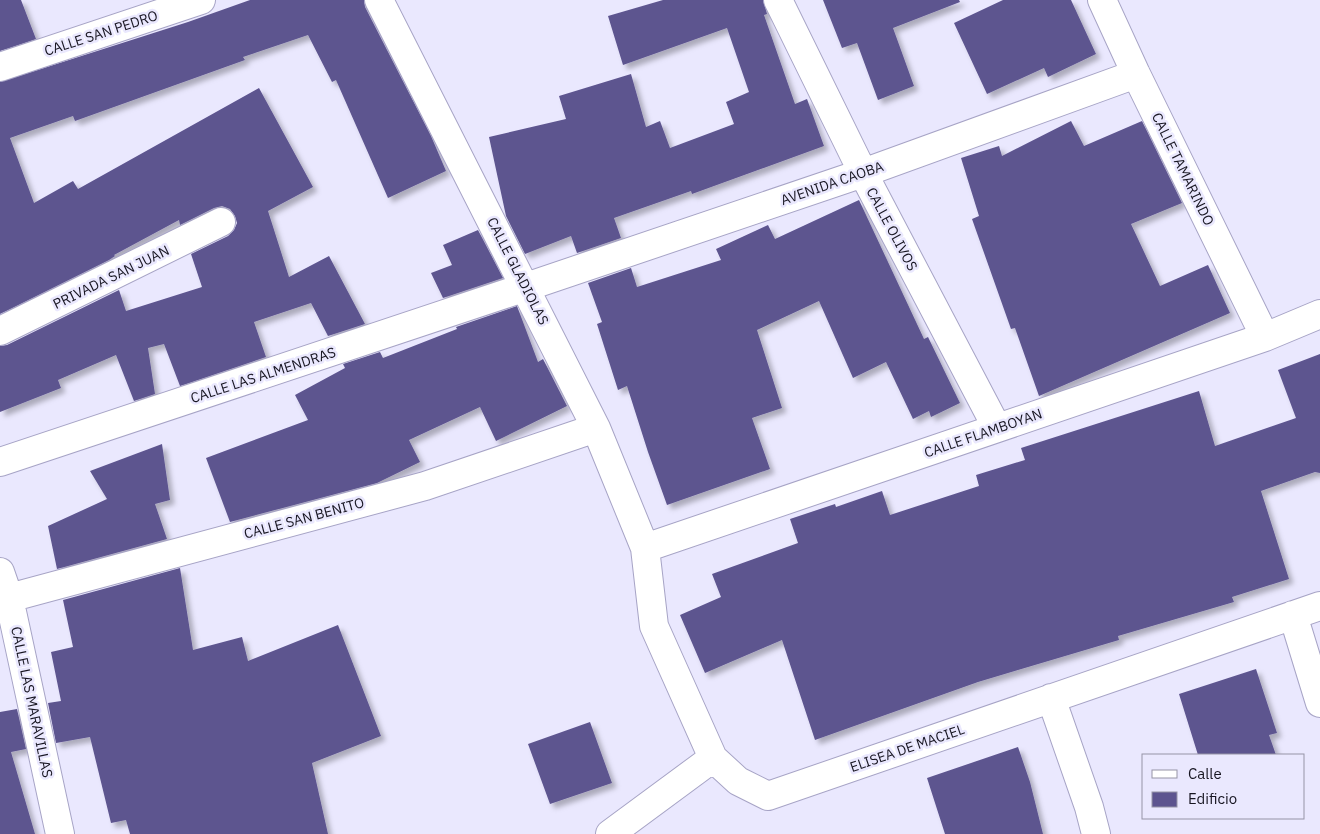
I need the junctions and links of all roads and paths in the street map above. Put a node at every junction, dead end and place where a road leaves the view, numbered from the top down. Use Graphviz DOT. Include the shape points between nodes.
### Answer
graph roads {
  1 [pos="201,0"];
  2 [pos="378,0"];
  3 [pos="778,0"];
  4 [pos="1102,0"];
  5 [pos="0,67"];
  6 [pos="1136,74"];
  7 [pos="863,173"];
  8 [pos="221,222"];
  9 [pos="526,288"];
  10 [pos="1320,314"];
  11 [pos="0,331"];
  12 [pos="1265,337"];
  13 [pos="596,428"];
  14 [pos="997,428"];
  15 [pos="0,462"];
  16 [pos="645,548"];
  17 [pos="0,572"];
  18 [pos="9,598"];
  19 [pos="1320,606"];
  20 [pos="1292,615"];
  21 [pos="1051,698"];
  22 [pos="1320,703"];
  23 [pos="713,758"];
  24 [pos="60,834"];
  25 [pos="610,834"];
  26 [pos="1096,834"];
  1 -- 5 [label="street, CALLE SAN PEDRO"];
  2 -- 9 [label="street, CALLE GLADIOLAS"];
  3 -- 7 [label="street, CALLE OLIVOS"];
  4 -- 6 [label="street, CALLE TAMARINDO"];
  6 -- 7 [label="street, AVENIDA CAOBA"];
  6 -- 12 [label="street, CALLE TAMARINDO"];
  7 -- 9 [label="street, AVENIDA CAOBA"];
  7 -- 14 [label="street, CALLE OLIVOS"];
  8 -- 11 [label="street, PRIVADA SAN JUAN"];
  9 -- 13 [label="street, CALLE GLADIOLAS"];
  9 -- 15 [label="street, CALLE LAS ALMENDRAS"];
  10 -- 12 [label="street, CALLE FLAMBOYAN"];
  12 -- 14 [label="street, CALLE FLAMBOYAN"];
  13 -- 16 [label="street, CALLE GLADIOLAS"];
  13 -- 18 [label="street, CALLE SAN BENITO" via="425,486"];
  14 -- 16 [label="street, CALLE FLAMBOYAN"];
  16 -- 23 [label="street, ELISEA DE MACIEL" via="654,626"];
  17 -- 18 [label="street, CALLE LAS MARAVILLAS"];
  18 -- 24 [label="street, CALLE LAS MARAVILLAS"];
  19 -- 20 [label="street, ELISEA DE MACIEL"];
  20 -- 21 [label="street, ELISEA DE MACIEL"];
  20 -- 22 [label="street"];
  21 -- 23 [label="street, ELISEA DE MACIEL" via="768,796 738,781"];
  21 -- 26 [label="street"];
  23 -- 25 [label="street"];
}
